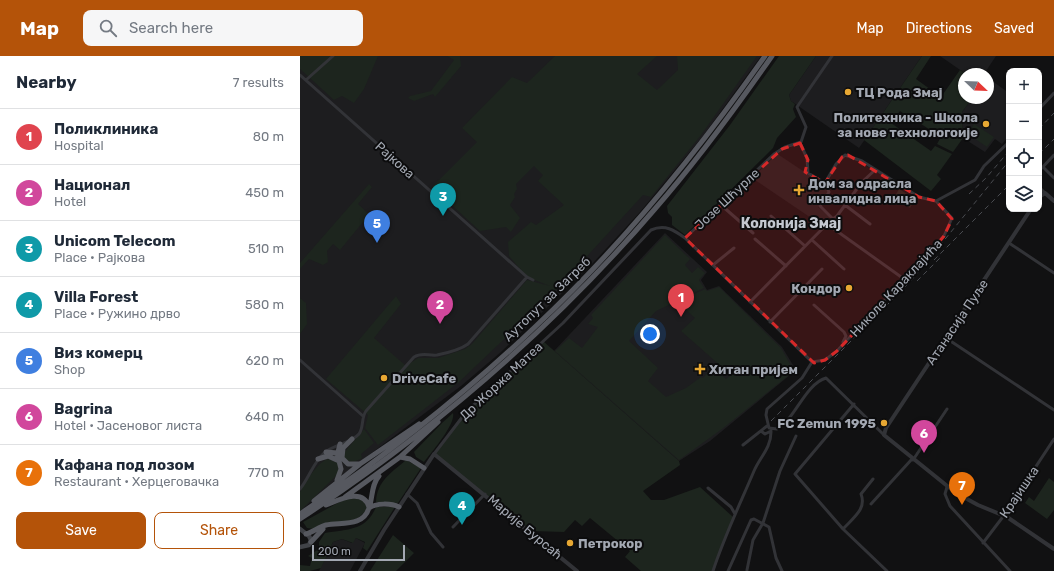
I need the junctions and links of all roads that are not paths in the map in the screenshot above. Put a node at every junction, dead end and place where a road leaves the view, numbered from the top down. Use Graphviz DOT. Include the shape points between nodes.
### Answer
graph roads {
  1 [pos="333,56"];
  2 [pos="765,56"];
  3 [pos="772,56"];
  4 [pos="832,56"];
  5 [pos="300,74"];
  6 [pos="306,80"];
  7 [pos="1054,93"];
  8 [pos="1042,106"];
  9 [pos="800,143"];
  10 [pos="1006,145"];
  11 [pos="1054,155"];
  12 [pos="1043,167"];
  13 [pos="875,170"];
  14 [pos="1054,178"];
  15 [pos="825,183"];
  16 [pos="1042,191"];
  17 [pos="1044,193"];
  18 [pos="936,201"];
  19 [pos="1054,201"];
  20 [pos="721,205"];
  21 [pos="845,205"];
  22 [pos="1030,212"];
  23 [pos="771,216"];
  24 [pos="833,218"];
  25 [pos="827,224"];
  26 [pos="870,224"];
  27 [pos="753,233"];
  28 [pos="685,238"];
  29 [pos="756,239"];
  30 [pos="812,240"];
  31 [pos="1010,243"];
  32 [pos="805,246"];
  33 [pos="734,248"];
  34 [pos="713,265"];
  35 [pos="786,266"];
  36 [pos="844,268"];
  37 [pos="822,269"];
  38 [pos="1054,273"];
  39 [pos="527,277"];
  40 [pos="904,279"];
  41 [pos="533,280"];
  42 [pos="750,302"];
  43 [pos="814,305"];
  44 [pos="770,322"];
  45 [pos="946,338"];
  46 [pos="842,346"];
  47 [pos="300,360"];
  48 [pos="812,362"];
  49 [pos="854,404"];
  50 [pos="947,409"];
  51 [pos="1054,410"];
  52 [pos="363,416"];
  53 [pos="440,418"];
  54 [pos="429,420"];
  55 [pos="768,426"];
  56 [pos="761,431"];
  57 [pos="772,431"];
  58 [pos="884,435"];
  59 [pos="796,436"];
  60 [pos="352,439"];
  61 [pos="1054,439"];
  62 [pos="340,444"];
  63 [pos="414,445"];
  64 [pos="743,445"];
  65 [pos="326,452"];
  66 [pos="336,453"];
  67 [pos="434,454"];
  68 [pos="400,457"];
  69 [pos="318,459"];
  70 [pos="912,459"];
  71 [pos="340,460"];
  72 [pos="414,460"];
  73 [pos="360,464"];
  74 [pos="424,468"];
  75 [pos="382,472"];
  76 [pos="873,479"];
  77 [pos="336,481"];
  78 [pos="947,487"];
  79 [pos="708,488"];
  80 [pos="300,489"];
  81 [pos="407,494"];
  82 [pos="485,494"];
  83 [pos="345,497"];
  84 [pos="870,504"];
  85 [pos="399,507"];
  86 [pos="369,508"];
  87 [pos="316,509"];
  88 [pos="301,513"];
  89 [pos="735,514"];
  90 [pos="1004,516"];
  91 [pos="300,519"];
  92 [pos="763,523"];
  93 [pos="329,525"];
  94 [pos="453,527"];
  95 [pos="843,529"];
  96 [pos="303,533"];
  97 [pos="311,542"];
  98 [pos="983,542"];
  99 [pos="301,546"];
  100 [pos="443,547"];
  101 [pos="1054,549"];
  102 [pos="747,570"];
  103 [pos="360,571"];
  104 [pos="577,571"];
  105 [pos="713,571"];
  106 [pos="728,571"];
  107 [pos="782,571"];
  108 [pos="887,571"];
  109 [pos="1010,571"];
  1 -- 6 [label="street"];
  2 -- 54 [label="highway, Аутопут за Загреб" via="695,152 604,258 520,342"];
  3 -- 53 [label="highway, Аутопут за Загреб" via="705,148 623,246 536,334"];
  4 -- 9 [label="street" via="797,110 806,127"];
  5 -- 6 [label="street, Рајкова"];
  6 -- 39 [label="street, Рајкова"];
  7 -- 8 [label="street"];
  9 -- 15 [label="street" via="808,160 807,172"];
  9 -- 20 [label="street, Јозе Шћурле" via="785,147 774,154"];
  10 -- 18 [label="street" via="984,166 975,180"];
  11 -- 12 [label="street"];
  12 -- 14 [label="street"];
  13 -- 15 [label="street" via="858,159 844,155"];
  13 -- 18 [label="street" via="919,197"];
  13 -- 21 [label="street" via="862,182"];
  15 -- 24 [label="street" via="829,192 820,207"];
  16 -- 17 [label="street"];
  17 -- 19 [label="street"];
  18 -- 40 [label="street, Николе Караклајића" via="952,218 950,226 931,252"];
  20 -- 27 [label="street"];
  20 -- 28 [label="street, Јозе Шћурле"];
  21 -- 24 [label="street"];
  21 -- 26 [label="street"];
  22 -- 31 [label="street, Атанасија Пуље"];
  23 -- 32 [label="street"];
  24 -- 25 [label="street"];
  25 -- 30 [label="street"];
  25 -- 40 [label="street"];
  28 -- 34 [label="street, Јозе Шћурле"];
  28 -- 67 [label="street, Др Жоржа Матеа" via="666,227 651,230 571,314 467,411"];
  29 -- 35 [label="street"];
  30 -- 32 [label="street"];
  30 -- 36 [label="street"];
  31 -- 38 [label="street"];
  31 -- 45 [label="street, Атанасија Пуље"];
  32 -- 35 [label="street"];
  33 -- 34 [label="street"];
  34 -- 42 [label="street, Јозе Шћурле"];
  35 -- 42 [label="street"];
  37 -- 44 [label="street"];
  39 -- 41 [label="street, Рајкова"];
  39 -- 52 [label="street, Аутопут за Загреб" via="471,342 438,355 416,355"];
  40 -- 46 [label="street, Николе Караклајића"];
  42 -- 44 [label="street, Јозе Шћурле"];
  43 -- 46 [label="street" via="844,332 846,336"];
  44 -- 48 [label="street, Јозе Шћурле"];
  45 -- 51 [label="street"];
  45 -- 58 [label="street, Атанасија Пуље" via="886,428"];
  46 -- 48 [label="street, Николе Караклајића" via="825,360"];
  47 -- 52 [label="street"];
  48 -- 55 [label="street" via="802,378 767,409"];
  49 -- 57 [label="street" via="826,378 820,381 797,406 783,426"];
  49 -- 58 [label="street"];
  49 -- 95 [label="street" via="795,474"];
  50 -- 70 [label="street"];
  52 -- 60 [label="street" via="360,431"];
  53 -- 63 [label="highway"];
  53 -- 87 [label="highway, Аутопут за Загреб" via="389,458"];
  54 -- 73 [label="highway"];
  54 -- 88 [label="highway, Аутопут за Загреб"];
  55 -- 56 [label="street"];
  55 -- 57 [label="street"];
  56 -- 57 [label="street" via="764,434"];
  56 -- 64 [label="street"];
  57 -- 89 [label="street" via="770,444"];
  58 -- 70 [label="street"];
  59 -- 92 [label="street" via="780,471"];
  60 -- 62 [label="street"];
  60 -- 71 [label="highway" via="343,448"];
  61 -- 90 [label="street, Крајишка"];
  62 -- 65 [label="street"];
  62 -- 66 [label="highway"];
  63 -- 68 [label="highway"];
  63 -- 72 [label="highway" via="411,454"];
  65 -- 66 [label="highway"];
  65 -- 69 [label="street"];
  66 -- 71 [label="highway"];
  67 -- 74 [label="street, Др Жоржа Матеа"];
  67 -- 82 [label="street, Марије Бурсаћ"];
  68 -- 72 [label="highway"];
  68 -- 75 [label="highway"];
  69 -- 71 [label="highway" via="328,456"];
  69 -- 80 [label="street"];
  70 -- 78 [label="street"];
  70 -- 84 [label="street"];
  71 -- 73 [label="highway" via="348,464"];
  71 -- 77 [label="highway" via="341,472"];
  72 -- 74 [label="highway"];
  73 -- 77 [label="highway"];
  74 -- 81 [label="street, Др Жоржа Матеа"];
  75 -- 83 [label="highway"];
  75 -- 86 [label="highway" via="374,485"];
  76 -- 95 [label="street" via="861,494 863,506"];
  77 -- 88 [label="highway"];
  78 -- 90 [label="street" via="972,502"];
  78 -- 98 [label="street" via="945,494 950,506"];
  79 -- 89 [label="street" via="731,507"];
  81 -- 85 [label="street, Др Жоржа Матеа"];
  81 -- 100 [label="street" via="419,506 431,533"];
  82 -- 94 [label="street"];
  82 -- 104 [label="street, Марије Бурсаћ"];
  83 -- 86 [label="highway" via="360,497 366,501"];
  83 -- 87 [label="highway"];
  85 -- 86 [label="highway" via="380,505"];
  85 -- 103 [label="street, Др Жоржа Матеа"];
  86 -- 93 [label="highway" via="365,517 360,520"];
  87 -- 91 [label="highway"];
  89 -- 105 [label="street"];
  90 -- 98 [label="street, Крајишка"];
  90 -- 101 [label="street"];
  92 -- 102 [label="street" via="753,540"];
  92 -- 106 [label="street" via="751,520"];
  92 -- 107 [label="street" via="770,529"];
  93 -- 96 [label="highway"];
  93 -- 97 [label="highway" via="319,531"];
  95 -- 108 [label="street"];
  96 -- 97 [label="main road"];
  97 -- 99 [label="main road" via="307,546"];
  98 -- 109 [label="street"];
}
